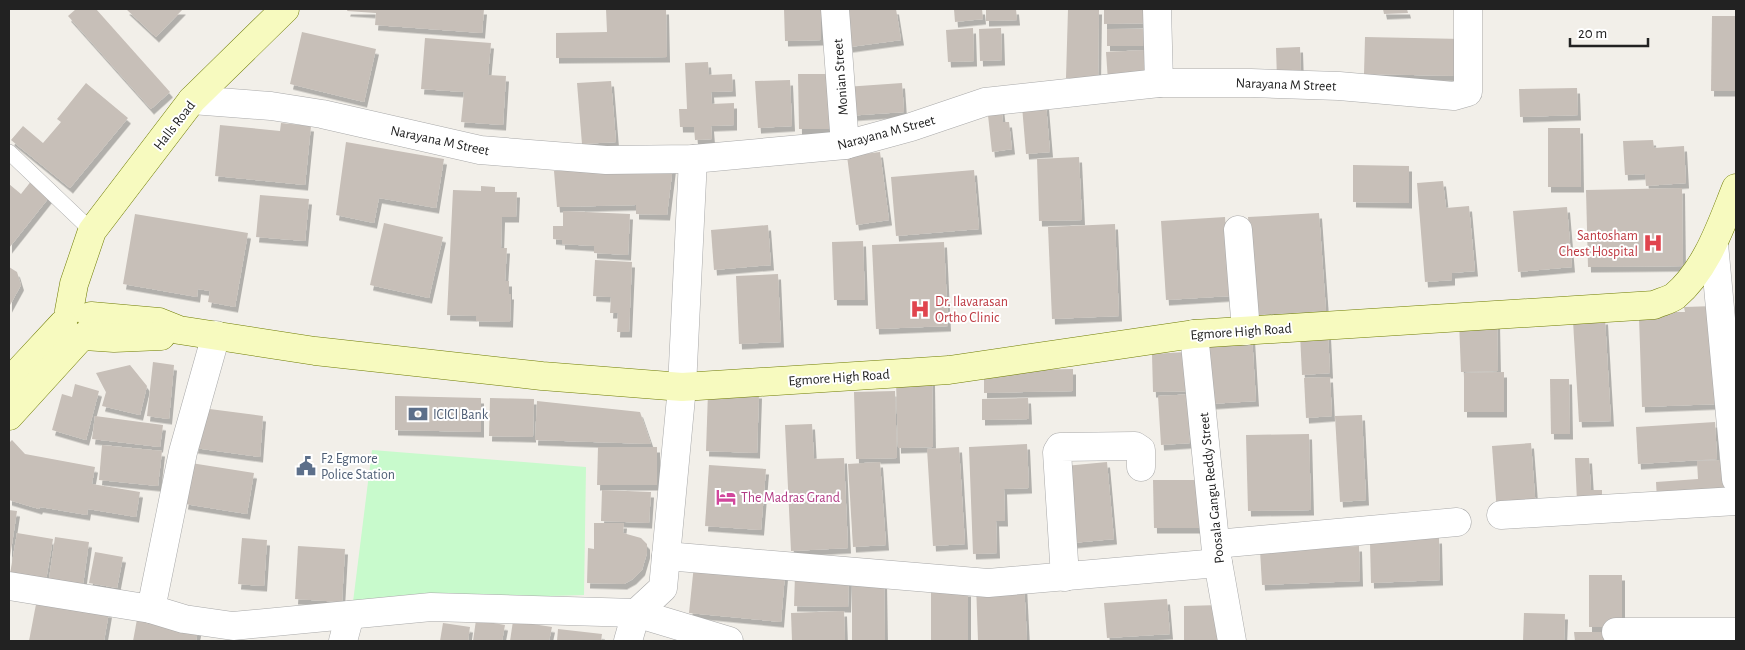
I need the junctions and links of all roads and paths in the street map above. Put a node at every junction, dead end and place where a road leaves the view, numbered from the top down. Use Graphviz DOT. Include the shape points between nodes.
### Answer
graph roads {
  1 [pos="285,9"];
  2 [pos="835,9"];
  3 [pos="1157,9"];
  4 [pos="1468,9"];
  5 [pos="1159,83"];
  6 [pos="192,100"];
  7 [pos="845,145"];
  8 [pos="9,152"];
  9 [pos="693,159"];
  10 [pos="1736,188"];
  11 [pos="1238,230"];
  12 [pos="87,243"];
  13 [pos="1714,244"];
  14 [pos="79,323"];
  15 [pos="1246,331"];
  16 [pos="1194,334"];
  17 [pos="216,335"];
  18 [pos="9,382"];
  19 [pos="682,387"];
  20 [pos="9,416"];
  21 [pos="1141,467"];
  22 [pos="1736,479"];
  23 [pos="1736,501"];
  24 [pos="1501,515"];
  25 [pos="1457,522"];
  26 [pos="1217,553"];
  27 [pos="666,556"];
  28 [pos="1065,577"];
  29 [pos="9,586"];
  30 [pos="151,610"];
  31 [pos="636,613"];
  32 [pos="350,615"];
  33 [pos="1616,632"];
  34 [pos="1736,632"];
  35 [pos="342,641"];
  36 [pos="628,641"];
  37 [pos="729,641"];
  38 [pos="1232,641"];
  1 -- 6 [label="main road, Halls Road"];
  2 -- 7 [label="street, Monian Street"];
  3 -- 5 [label="street"];
  4 -- 5 [label="street, Narayana M Street" via="1468,92 1454,96 1339,86"];
  5 -- 7 [label="street, Narayana M Street" via="985,102"];
  6 -- 9 [label="street, Narayana M Street" via="314,113 480,150 606,160"];
  6 -- 12 [label="main road, Halls Road"];
  7 -- 9 [label="street, Narayana M Street"];
  8 -- 12 [label="lane"];
  9 -- 19 [label="street"];
  10 -- 13 [label="main road, Egmore High Road"];
  11 -- 15 [label="street"];
  12 -- 14 [label="main road"];
  13 -- 15 [label="main road, Egmore High Road" via="1688,283 1674,297 1654,305"];
  13 -- 22 [label="street"];
  14 -- 17 [label="main road, Egmore High Road" via="156,338 179,330"];
  14 -- 18 [label="main road"];
  14 -- 20 [label="main road"];
  15 -- 16 [label="main road, Egmore High Road"];
  16 -- 19 [label="main road, Egmore High Road" via="949,370"];
  16 -- 26 [label="street, Poosala Gangu Reddy Street"];
  17 -- 19 [label="main road, Egmore High Road" via="315,351 542,376"];
  17 -- 30 [label="street" via="183,452"];
  19 -- 27 [label="street"];
  21 -- 28 [label="street" via="1141,450 1135,446 1060,447 1057,452"];
  23 -- 24 [label="street"];
  25 -- 26 [label="street"];
  26 -- 28 [label="street"];
  26 -- 38 [label="street, Poosala Gangu Reddy Street"];
  27 -- 28 [label="street" via="988,583"];
  27 -- 31 [label="street" via="663,588"];
  29 -- 30 [label="street"];
  30 -- 32 [label="street" via="184,619 233,626"];
  31 -- 32 [label="street" via="431,607"];
  31 -- 36 [label="street"];
  31 -- 37 [label="street"];
  32 -- 35 [label="street"];
  33 -- 34 [label="street"];
}
